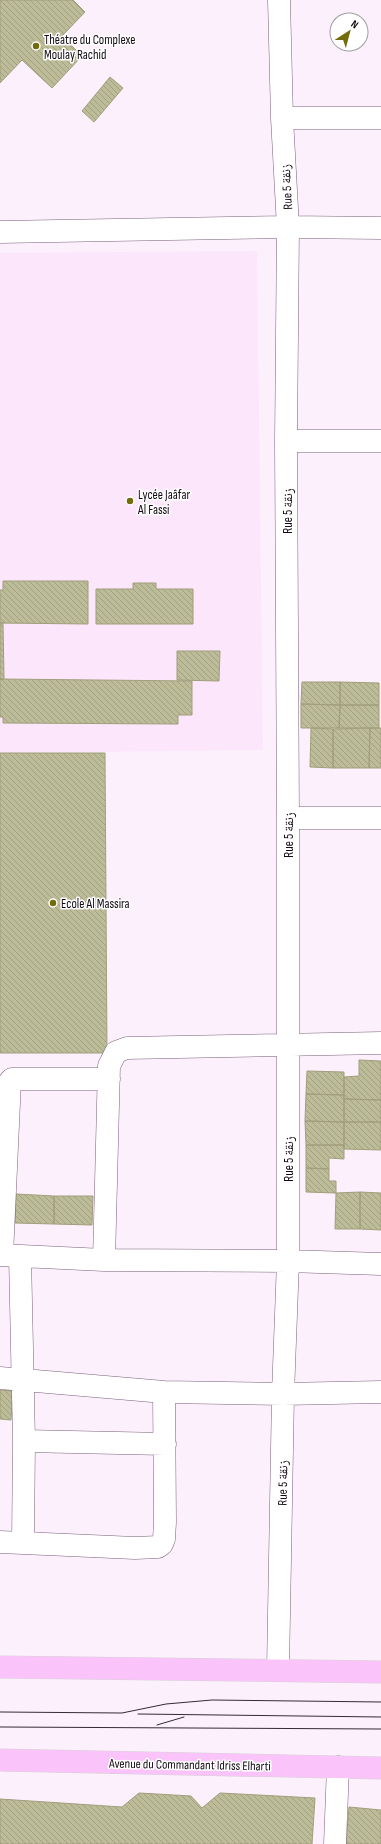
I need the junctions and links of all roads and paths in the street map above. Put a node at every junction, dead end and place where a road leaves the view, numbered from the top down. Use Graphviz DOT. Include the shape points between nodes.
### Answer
graph roads {
  1 [pos="279,0"];
  2 [pos="282,118"];
  3 [pos="381,118"];
  4 [pos="288,227"];
  5 [pos="381,228"];
  6 [pos="0,232"];
  7 [pos="286,441"];
  8 [pos="381,441"];
  9 [pos="288,818"];
  10 [pos="381,818"];
  11 [pos="381,1043"];
  12 [pos="287,1044"];
  13 [pos="109,1079"];
  14 [pos="7,1255"];
  15 [pos="104,1260"];
  16 [pos="288,1261"];
  17 [pos="381,1264"];
  18 [pos="10,1378"];
  19 [pos="164,1392"];
  20 [pos="381,1392"];
  21 [pos="283,1394"];
  22 [pos="24,1441"];
  23 [pos="165,1444"];
  24 [pos="0,1542"];
  25 [pos="24,1543"];
  26 [pos="0,1667"];
  27 [pos="278,1669"];
  28 [pos="381,1672"];
  29 [pos="0,1760"];
  30 [pos="338,1767"];
  31 [pos="381,1768"];
  32 [pos="335,1844"];
  1 -- 2 [label="street, Rue 5 زنقة"];
  2 -- 3 [label="street"];
  2 -- 4 [label="street, Rue 5 زنقة"];
  4 -- 5 [label="street"];
  4 -- 6 [label="street"];
  4 -- 7 [label="street, Rue 5 زنقة"];
  7 -- 8 [label="street"];
  7 -- 9 [label="street, Rue 5 زنقة"];
  9 -- 10 [label="street"];
  9 -- 12 [label="street, Rue 5 زنقة"];
  11 -- 12 [label="street"];
  12 -- 13 [label="street" via="122,1049 116,1052 109,1066"];
  12 -- 16 [label="street, Rue 5 زنقة"];
  13 -- 14 [label="street" via="21,1078 10,1081"];
  13 -- 15 [label="street"];
  14 -- 15 [label="street"];
  14 -- 18 [label="street"];
  15 -- 16 [label="street"];
  16 -- 17 [label="street"];
  16 -- 21 [label="street, Rue 5 زنقة"];
  18 -- 19 [label="street"];
  18 -- 22 [label="street"];
  19 -- 21 [label="street"];
  19 -- 23 [label="street"];
  20 -- 21 [label="street"];
  21 -- 27 [label="street, Rue 5 زنقة"];
  22 -- 23 [label="street"];
  22 -- 25 [label="street"];
  23 -- 25 [label="street" via="166,1522 164,1539 158,1547"];
  24 -- 25 [label="street"];
  26 -- 27 [label="main road"];
  27 -- 28 [label="main road"];
  29 -- 30 [label="main road, Avenue du Commandant Idriss Elharti"];
  30 -- 31 [label="main road, Avenue du Commandant Idriss Elharti"];
  30 -- 32 [label="street"];
}
